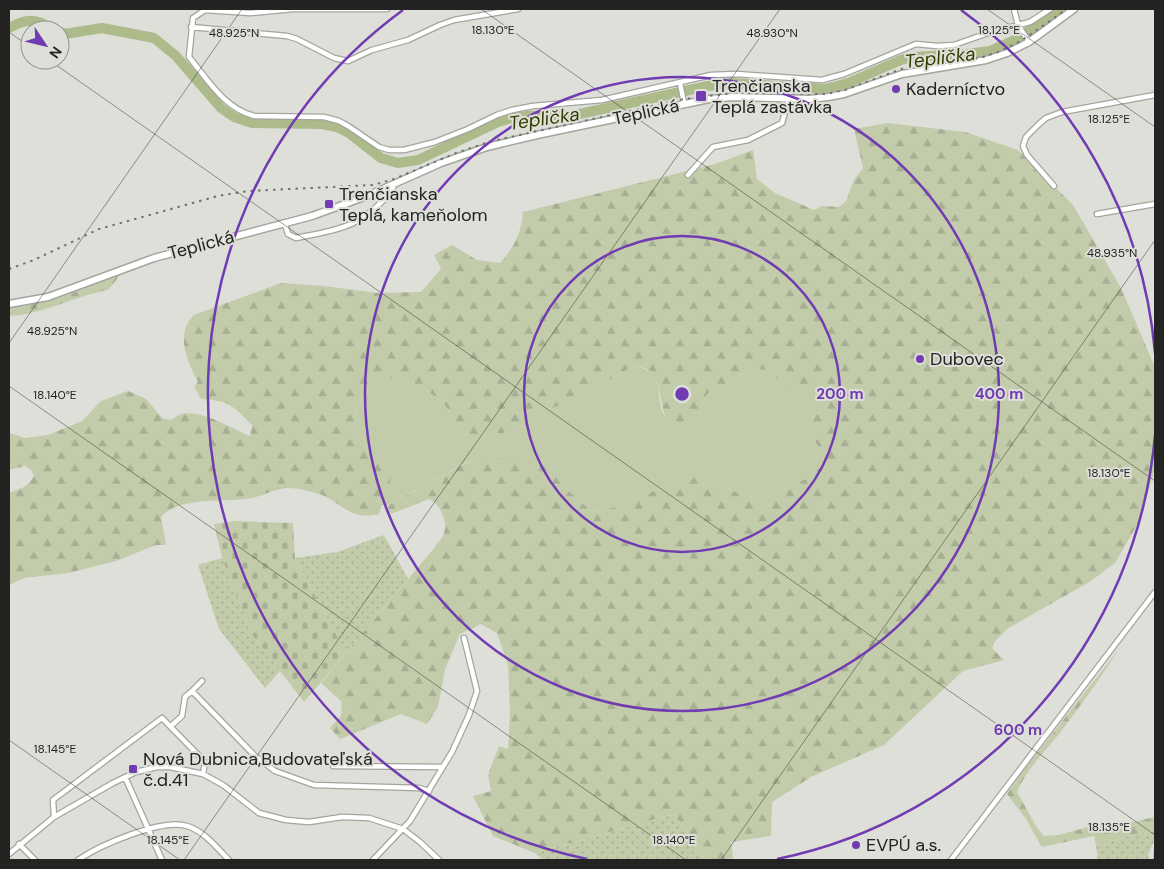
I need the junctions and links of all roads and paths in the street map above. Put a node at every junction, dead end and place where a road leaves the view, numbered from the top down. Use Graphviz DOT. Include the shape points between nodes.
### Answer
graph roads {
  1 [pos="387,9"];
  2 [pos="518,9"];
  3 [pos="1014,9"];
  4 [pos="1050,9"];
  5 [pos="1074,9"];
  6 [pos="1018,25"];
  7 [pos="191,27"];
  8 [pos="1027,39"];
  9 [pos="681,84"];
  10 [pos="1155,95"];
  11 [pos="788,98"];
  12 [pos="684,100"];
  13 [pos="688,176"];
  14 [pos="393,184"];
  15 [pos="1054,186"];
  16 [pos="1155,204"];
  17 [pos="1097,214"];
  18 [pos="285,224"];
  19 [pos="9,304"];
  20 [pos="1155,592"];
  21 [pos="464,638"];
  22 [pos="202,681"];
  23 [pos="192,691"];
  24 [pos="170,726"];
  25 [pos="333,766"];
  26 [pos="444,767"];
  27 [pos="203,774"];
  28 [pos="124,777"];
  29 [pos="429,791"];
  30 [pos="54,817"];
  31 [pos="147,829"];
  32 [pos="403,830"];
  33 [pos="19,844"];
  34 [pos="9,854"];
  35 [pos="956,854"];
  36 [pos="35,860"];
  37 [pos="78,860"];
  38 [pos="162,860"];
  39 [pos="229,860"];
  40 [pos="373,860"];
  41 [pos="439,860"];
  42 [pos="951,860"];
  43 [pos="958,860"];
  1 -- 7 [label="street" via="250,13 205,10 193,18"];
  2 -- 7 [label="street" via="454,20 348,61 334,58 287,36"];
  3 -- 6 [label="street"];
  4 -- 6 [label="street" via="1030,22"];
  5 -- 8 [label="main road, Teplická"];
  6 -- 8 [label="street"];
  6 -- 9 [label="street" via="946,47 916,44 822,80 736,74 711,75"];
  7 -- 9 [label="street" via="189,57 231,106 254,116 324,116 344,123 379,147 389,150 404,150 435,142 512,110 602,100"];
  8 -- 11 [label="main road, Teplická" via="1006,53 986,60 902,74 839,95 817,99"];
  9 -- 12 [label="street"];
  10 -- 15 [label="street" via="1062,112 1039,124 1026,137 1023,146"];
  11 -- 12 [label="main road, Teplická"];
  11 -- 13 [label="street" via="782,123 748,140 713,147"];
  12 -- 14 [label="main road, Teplická" via="487,147"];
  14 -- 18 [label="main road, Teplická"];
  14 -- 18 [label="street" via="393,189 372,212 343,228 296,238 288,234"];
  16 -- 17 [label="street"];
  18 -- 19 [label="main road, Teplická" via="184,249 48,297"];
  20 -- 35 [label="street"];
  21 -- 26 [label="street" via="477,692"];
  22 -- 23 [label="street"];
  23 -- 24 [label="street" via="185,697 182,716"];
  23 -- 29 [label="street" via="255,756 275,771 314,785"];
  24 -- 27 [label="street" via="205,762"];
  24 -- 30 [label="street" via="162,718 53,800"];
  25 -- 26 [label="street"];
  26 -- 29 [label="street"];
  27 -- 28 [label="street" via="157,767"];
  27 -- 32 [label="street" via="223,784 259,813 309,822 342,817 369,818"];
  28 -- 30 [label="street"];
  28 -- 31 [label="street"];
  29 -- 32 [label="street"];
  30 -- 33 [label="street"];
  31 -- 37 [label="street"];
  31 -- 38 [label="street"];
  31 -- 39 [label="street" via="166,824 187,826 205,836"];
  32 -- 40 [label="street"];
  32 -- 41 [label="street"];
  33 -- 34 [label="street"];
  33 -- 36 [label="street"];
  35 -- 42 [label="street"];
  35 -- 43 [label="street"];
}
